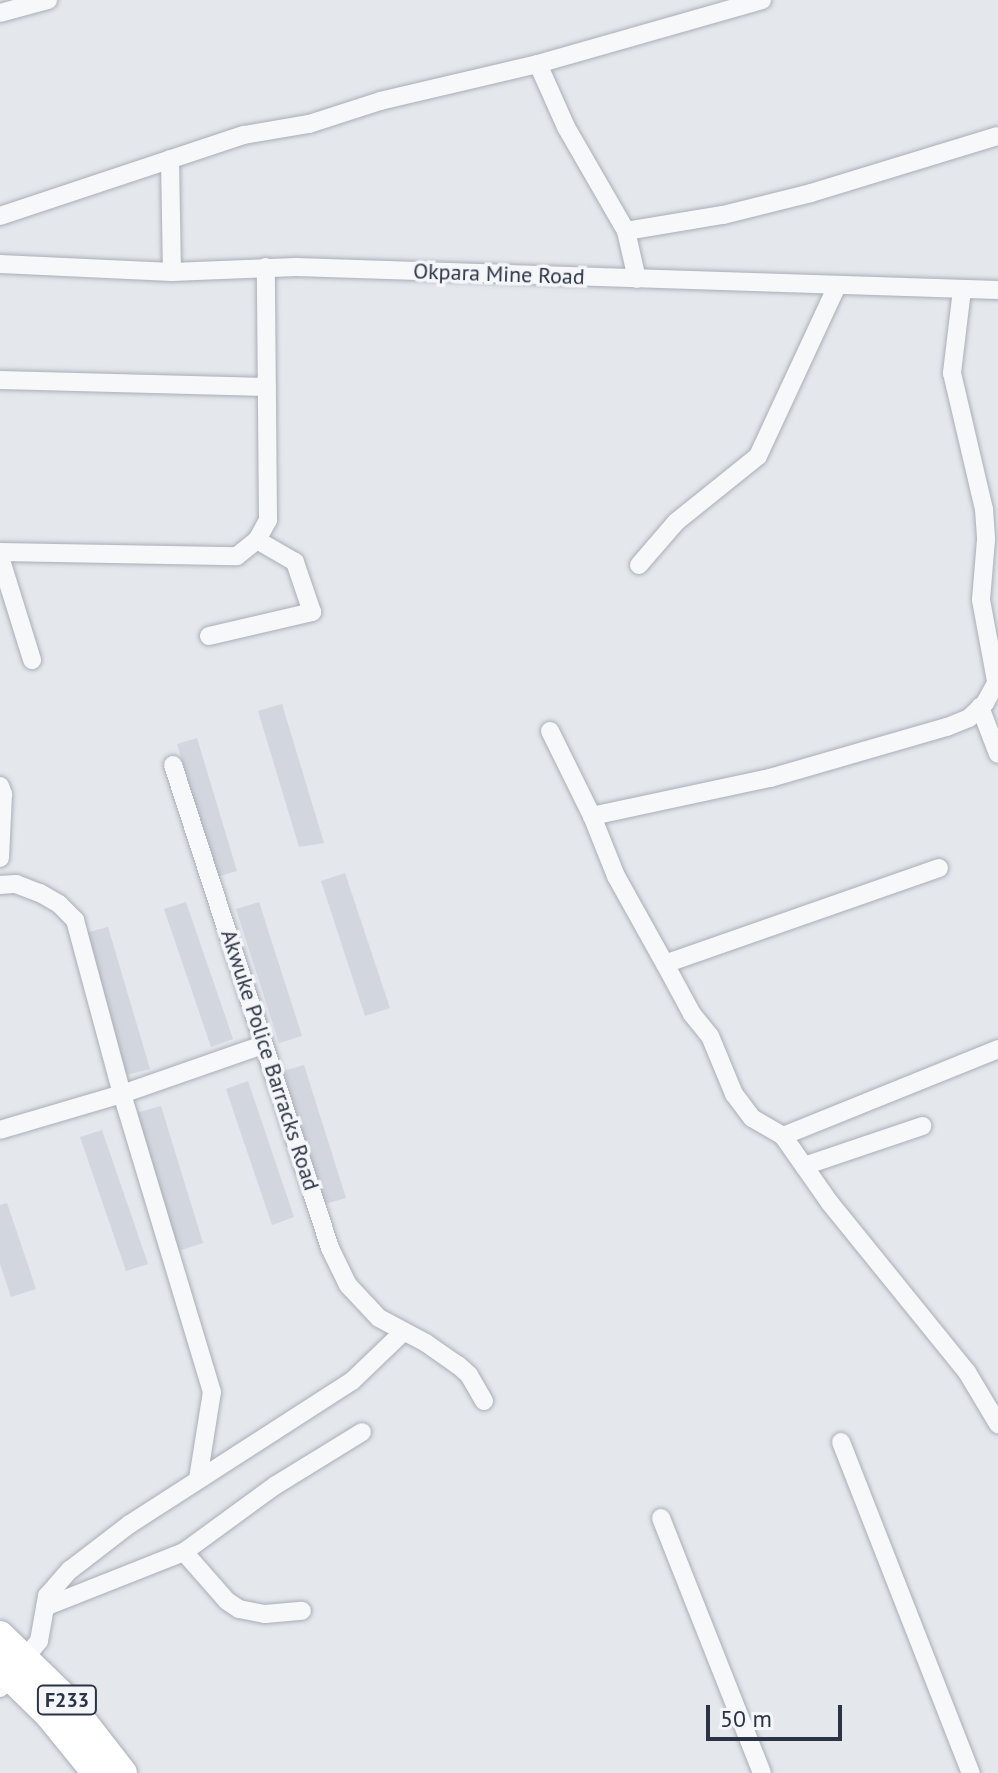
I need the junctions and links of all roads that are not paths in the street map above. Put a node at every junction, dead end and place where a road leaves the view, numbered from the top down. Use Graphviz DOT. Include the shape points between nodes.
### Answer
graph roads {
  1 [pos="48,0"];
  2 [pos="762,0"];
  3 [pos="0,13"];
  4 [pos="538,64"];
  5 [pos="998,136"];
  6 [pos="170,159"];
  7 [pos="0,216"];
  8 [pos="626,231"];
  9 [pos="0,264"];
  10 [pos="266,267"];
  11 [pos="172,272"];
  12 [pos="637,279"];
  13 [pos="837,286"];
  14 [pos="962,290"];
  15 [pos="998,290"];
  16 [pos="0,380"];
  17 [pos="267,387"];
  18 [pos="257,540"];
  19 [pos="0,554"];
  20 [pos="639,565"];
  21 [pos="209,636"];
  22 [pos="32,660"];
  23 [pos="997,680"];
  24 [pos="980,707"];
  25 [pos="550,731"];
  26 [pos="998,754"];
  27 [pos="173,765"];
  28 [pos="0,786"];
  29 [pos="592,816"];
  30 [pos="0,858"];
  31 [pos="939,868"];
  32 [pos="0,885"];
  33 [pos="665,964"];
  34 [pos="263,1045"];
  35 [pos="998,1049"];
  36 [pos="122,1094"];
  37 [pos="922,1126"];
  38 [pos="0,1130"];
  39 [pos="783,1136"];
  40 [pos="804,1166"];
  41 [pos="402,1333"];
  42 [pos="484,1401"];
  43 [pos="998,1424"];
  44 [pos="362,1432"];
  45 [pos="841,1442"];
  46 [pos="198,1479"];
  47 [pos="661,1518"];
  48 [pos="184,1552"];
  49 [pos="45,1607"];
  50 [pos="302,1611"];
  51 [pos="0,1635"];
  52 [pos="9,1672"];
  53 [pos="96,1773"];
  54 [pos="123,1773"];
  55 [pos="762,1773"];
  56 [pos="971,1773"];
  1 -- 3 [label="street"];
  2 -- 4 [label="street"];
  4 -- 6 [label="street" via="380,101 309,124 244,135"];
  4 -- 8 [label="street" via="566,127"];
  5 -- 8 [label="street" via="796,197"];
  6 -- 7 [label="street"];
  6 -- 11 [label="street"];
  8 -- 12 [label="street"];
  9 -- 11 [label="street, Okpara Mine Road"];
  10 -- 11 [label="street, Okpara Mine Road"];
  10 -- 12 [label="street, Okpara Mine Road"];
  10 -- 17 [label="street"];
  12 -- 13 [label="street, Okpara Mine Road"];
  13 -- 14 [label="street, Okpara Mine Road"];
  13 -- 20 [label="street" via="758,456 676,522"];
  14 -- 15 [label="street, Okpara Mine Road"];
  14 -- 23 [label="street" via="952,373 984,509 981,600"];
  16 -- 17 [label="street"];
  17 -- 18 [label="street" via="268,520"];
  18 -- 19 [label="street" via="237,556"];
  18 -- 21 [label="street" via="295,562 312,612"];
  19 -- 22 [label="street"];
  23 -- 24 [label="street"];
  24 -- 26 [label="street"];
  24 -- 29 [label="street" via="947,727 770,778"];
  25 -- 29 [label="street"];
  27 -- 34 [label="street, Akwuke Police Barracks Road"];
  28 -- 30 [label="street"];
  29 -- 33 [label="street" via="616,876"];
  31 -- 33 [label="street"];
  32 -- 36 [label="street" via="16,884 40,893 75,920"];
  33 -- 39 [label="street" via="710,1036 734,1094 752,1118"];
  34 -- 36 [label="street"];
  34 -- 41 [label="street, Akwuke Police Barracks Road" via="330,1248 348,1285 379,1318"];
  35 -- 39 [label="street"];
  36 -- 38 [label="street"];
  36 -- 46 [label="street" via="212,1392"];
  37 -- 40 [label="street"];
  39 -- 40 [label="street"];
  40 -- 43 [label="street" via="967,1372"];
  41 -- 42 [label="street, Akwuke Police Barracks Road" via="458,1365"];
  41 -- 46 [label="street" via="352,1381"];
  44 -- 48 [label="street" via="276,1485"];
  45 -- 56 [label="street"];
  46 -- 49 [label="street" via="70,1570 52,1588"];
  47 -- 55 [label="street"];
  48 -- 49 [label="street"];
  48 -- 50 [label="street" via="239,1609 265,1614"];
  49 -- 52 [label="street" via="41,1636"];
  51 -- 52 [label="main road, F233"];
  52 -- 53 [label="main road, F233"];
  52 -- 54 [label="main road, F233" via="64,1697"];
}
